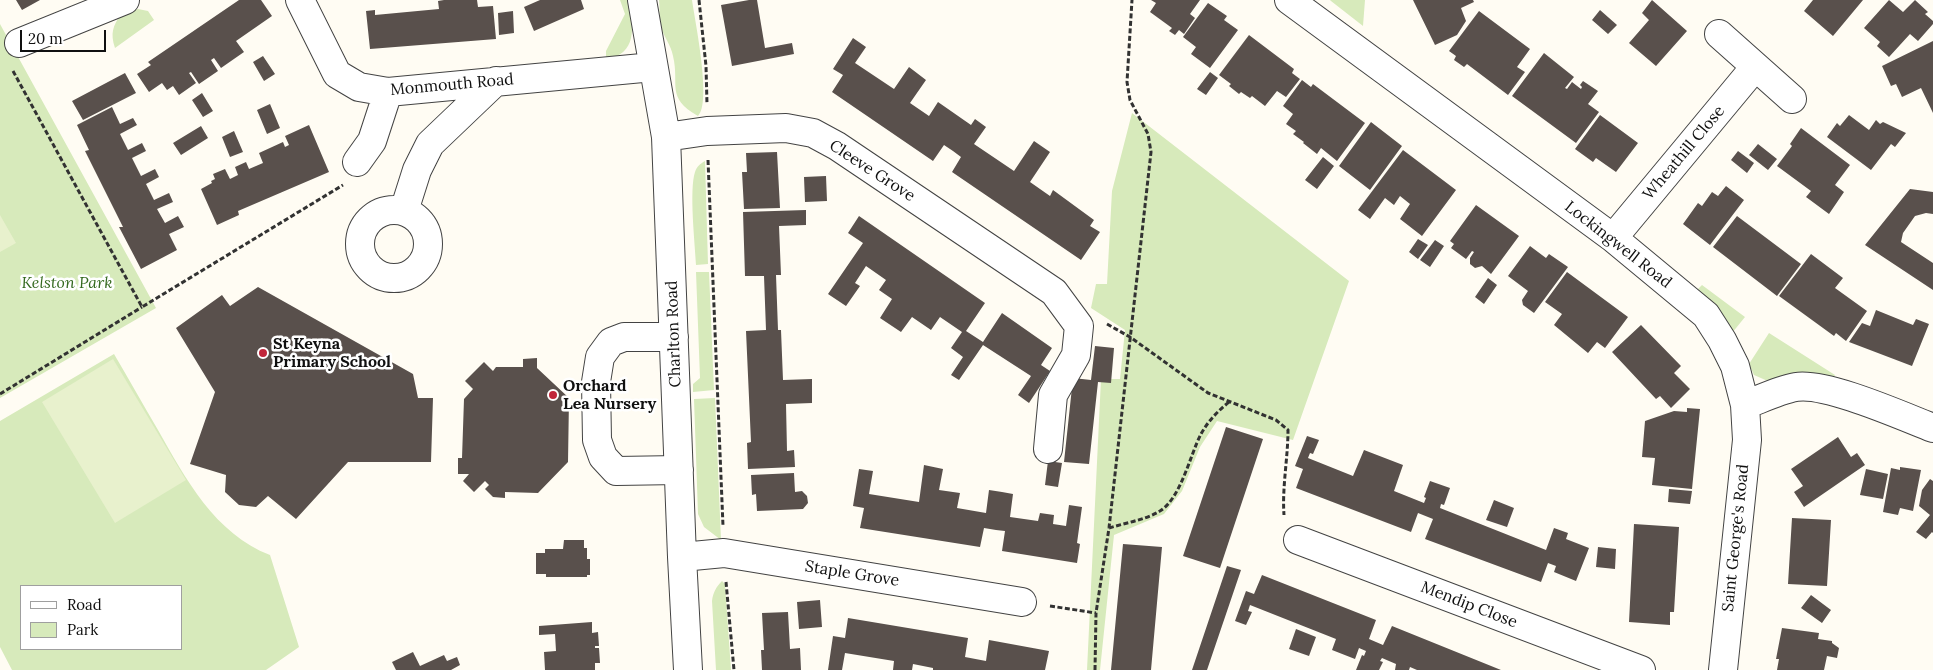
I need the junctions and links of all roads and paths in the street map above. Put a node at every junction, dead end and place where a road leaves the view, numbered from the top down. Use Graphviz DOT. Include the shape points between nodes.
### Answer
graph roads {
  1 [pos="124,0"];
  2 [pos="300,0"];
  3 [pos="642,0"];
  4 [pos="699,0"];
  5 [pos="1132,0"];
  6 [pos="1292,1"];
  7 [pos="1719,34"];
  8 [pos="14,53"];
  9 [pos="654,67"];
  10 [pos="1755,68"];
  11 [pos="496,81"];
  12 [pos="388,92"];
  13 [pos="1792,99"];
  14 [pos="707,131"];
  15 [pos="666,137"];
  16 [pos="357,162"];
  17 [pos="404,211"];
  18 [pos="1613,238"];
  19 [pos="142,307"];
  20 [pos="1105,322"];
  21 [pos="674,337"];
  22 [pos="1130,337"];
  23 [pos="0,394"];
  24 [pos="1229,402"];
  25 [pos="1745,405"];
  26 [pos="1933,428"];
  27 [pos="1048,449"];
  28 [pos="679,470"];
  29 [pos="1109,528"];
  30 [pos="1298,540"];
  31 [pos="724,553"];
  32 [pos="682,557"];
  33 [pos="1022,602"];
  34 [pos="1096,613"];
  35 [pos="688,670"];
  36 [pos="734,670"];
  37 [pos="1095,670"];
  38 [pos="1640,670"];
  39 [pos="1723,670"];
  1 -- 8 [label="street"];
  2 -- 12 [label="street, Monmouth Road" via="337,74 358,87"];
  3 -- 9 [label="street, Charlton Road"];
  4 -- 14 [label="path" via="706,66"];
  5 -- 22 [label="path" via="1130,100 1148,134 1151,152"];
  6 -- 18 [label="street, Lockingwell Road"];
  7 -- 10 [label="street"];
  8 -- 19 [label="path"];
  9 -- 11 [label="street, Monmouth Road"];
  9 -- 15 [label="street, Charlton Road"];
  10 -- 13 [label="street"];
  10 -- 18 [label="street, Wheathill Close"];
  11 -- 12 [label="street, Monmouth Road"];
  11 -- 17 [label="street" via="430,144 417,170"];
  12 -- 16 [label="street" via="372,141"];
  14 -- 15 [label="street, Cleeve Grove"];
  14 -- 27 [label="street, Cleeve Grove" via="786,128 813,133 1054,292 1079,326 1076,355 1053,395"];
  14 -- 31 [label="path"];
  15 -- 21 [label="street, Charlton Road"];
  16 -- 19 [label="path" via="346,183"];
  18 -- 25 [label="street, Lockingwell Road" via="1706,315 1736,366"];
  19 -- 23 [label="path"];
  20 -- 22 [label="path"];
  21 -- 28 [label="street, Charlton Road"];
  21 -- 28 [label="street" via="624,337 611,342 600,357 596,382 596,440 603,458 616,471"];
  22 -- 24 [label="path" via="1208,392"];
  22 -- 29 [label="path"];
  24 -- 29 [label="path" via="1216,413 1202,433 1171,499 1160,511"];
  24 -- 30 [label="path" via="1276,420 1288,430 1284,514"];
  25 -- 26 [label="street" via="1797,386 1824,389"];
  25 -- 39 [label="street, Saint George's Road" via="1746,440"];
  28 -- 32 [label="street, Charlton Road"];
  29 -- 34 [label="path"];
  30 -- 38 [label="street, Mendip Close"];
  31 -- 32 [label="street, Staple Grove"];
  31 -- 33 [label="street, Staple Grove"];
  31 -- 36 [label="path"];
  32 -- 35 [label="street, Charlton Road"];
  33 -- 34 [label="path"];
  34 -- 37 [label="path"];
}
